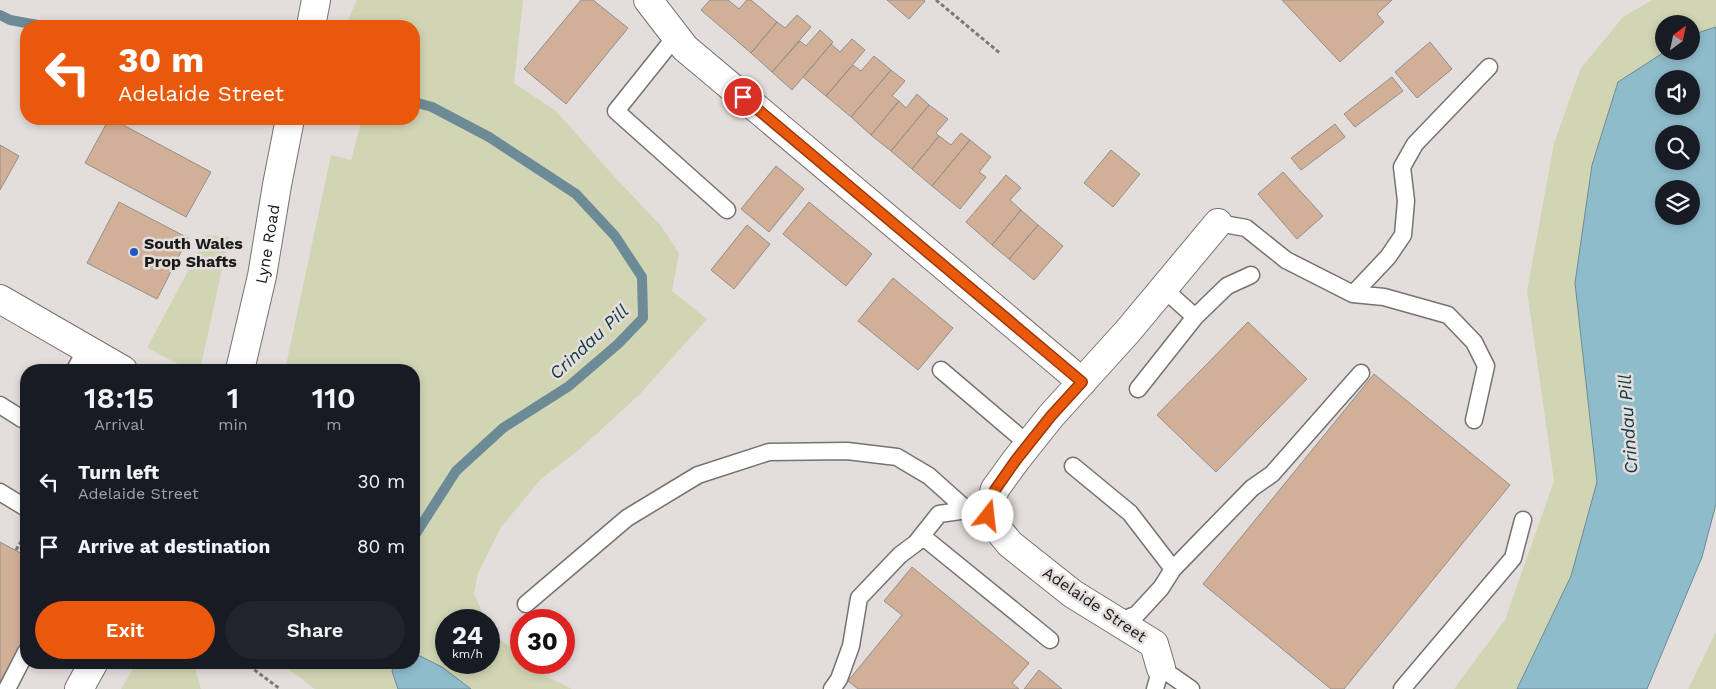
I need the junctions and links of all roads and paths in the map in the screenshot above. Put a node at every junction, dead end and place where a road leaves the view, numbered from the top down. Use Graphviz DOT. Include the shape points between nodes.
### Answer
graph roads {
  1 [pos="316,0"];
  2 [pos="648,0"];
  3 [pos="936,0"];
  4 [pos="311,20"];
  5 [pos="676,36"];
  6 [pos="1000,54"];
  7 [pos="1489,67"];
  8 [pos="288,125"];
  9 [pos="727,210"];
  10 [pos="1218,223"];
  11 [pos="1251,275"];
  12 [pos="1164,289"];
  13 [pos="1353,294"];
  14 [pos="0,299"];
  15 [pos="1195,317"];
  16 [pos="81,360"];
  17 [pos="98,364"];
  18 [pos="241,364"];
  19 [pos="941,370"];
  20 [pos="1361,373"];
  21 [pos="1082,382"];
  22 [pos="1138,389"];
  23 [pos="0,406"];
  24 [pos="20,418"];
  25 [pos="1474,420"];
  26 [pos="1028,444"];
  27 [pos="1073,466"];
  28 [pos="0,492"];
  29 [pos="20,504"];
  30 [pos="977,513"];
  31 [pos="1523,520"];
  32 [pos="922,536"];
  33 [pos="20,543"];
  34 [pos="16,550"];
  35 [pos="1174,569"];
  36 [pos="526,604"];
  37 [pos="1119,622"];
  38 [pos="1050,640"];
  39 [pos="20,664"];
  40 [pos="90,669"];
  41 [pos="253,669"];
  42 [pos="1158,678"];
  43 [pos="7,689"];
  44 [pos="79,689"];
  45 [pos="280,689"];
  46 [pos="832,689"];
  47 [pos="1191,689"];
  48 [pos="1402,689"];
  1 -- 4 [label="street"];
  2 -- 5 [label="street"];
  3 -- 6 [label="path"];
  5 -- 9 [label="lane" via="616,111"];
  5 -- 21 [label="street" via="684,48"];
  7 -- 13 [label="lane" via="1415,144 1402,168 1406,201 1403,235 1388,257"];
  8 -- 18 [label="street, Lyne Road" via="262,276"];
  10 -- 12 [label="street"];
  10 -- 13 [label="lane" via="1246,228 1286,260"];
  11 -- 15 [label="lane" via="1228,286"];
  12 -- 15 [label="lane"];
  12 -- 21 [label="street"];
  13 -- 25 [label="lane" via="1384,297 1448,315 1474,342 1486,366"];
  14 -- 16 [label="street"];
  15 -- 22 [label="lane"];
  16 -- 17 [label="street"];
  19 -- 26 [label="lane"];
  20 -- 35 [label="lane" via="1272,474 1252,488"];
  21 -- 26 [label="street"];
  23 -- 24 [label="lane"];
  26 -- 30 [label="street"];
  27 -- 35 [label="lane" via="1130,513"];
  28 -- 29 [label="lane"];
  30 -- 32 [label="lane" via="939,514"];
  30 -- 36 [label="lane" via="929,476 897,457 847,451 769,452 698,475 627,518"];
  30 -- 37 [label="street, Adelaide Street" via="1073,594"];
  31 -- 48 [label="lane" via="1513,558"];
  32 -- 38 [label="lane"];
  32 -- 46 [label="lane" via="859,598 851,646 840,679"];
  33 -- 34 [label="path"];
  35 -- 37 [label="lane" via="1137,614"];
  37 -- 42 [label="street, Adelaide Street" via="1154,644"];
  39 -- 43 [label="lane"];
  40 -- 44 [label="street"];
  41 -- 45 [label="path"];
  42 -- 47 [label="lane"];
}
